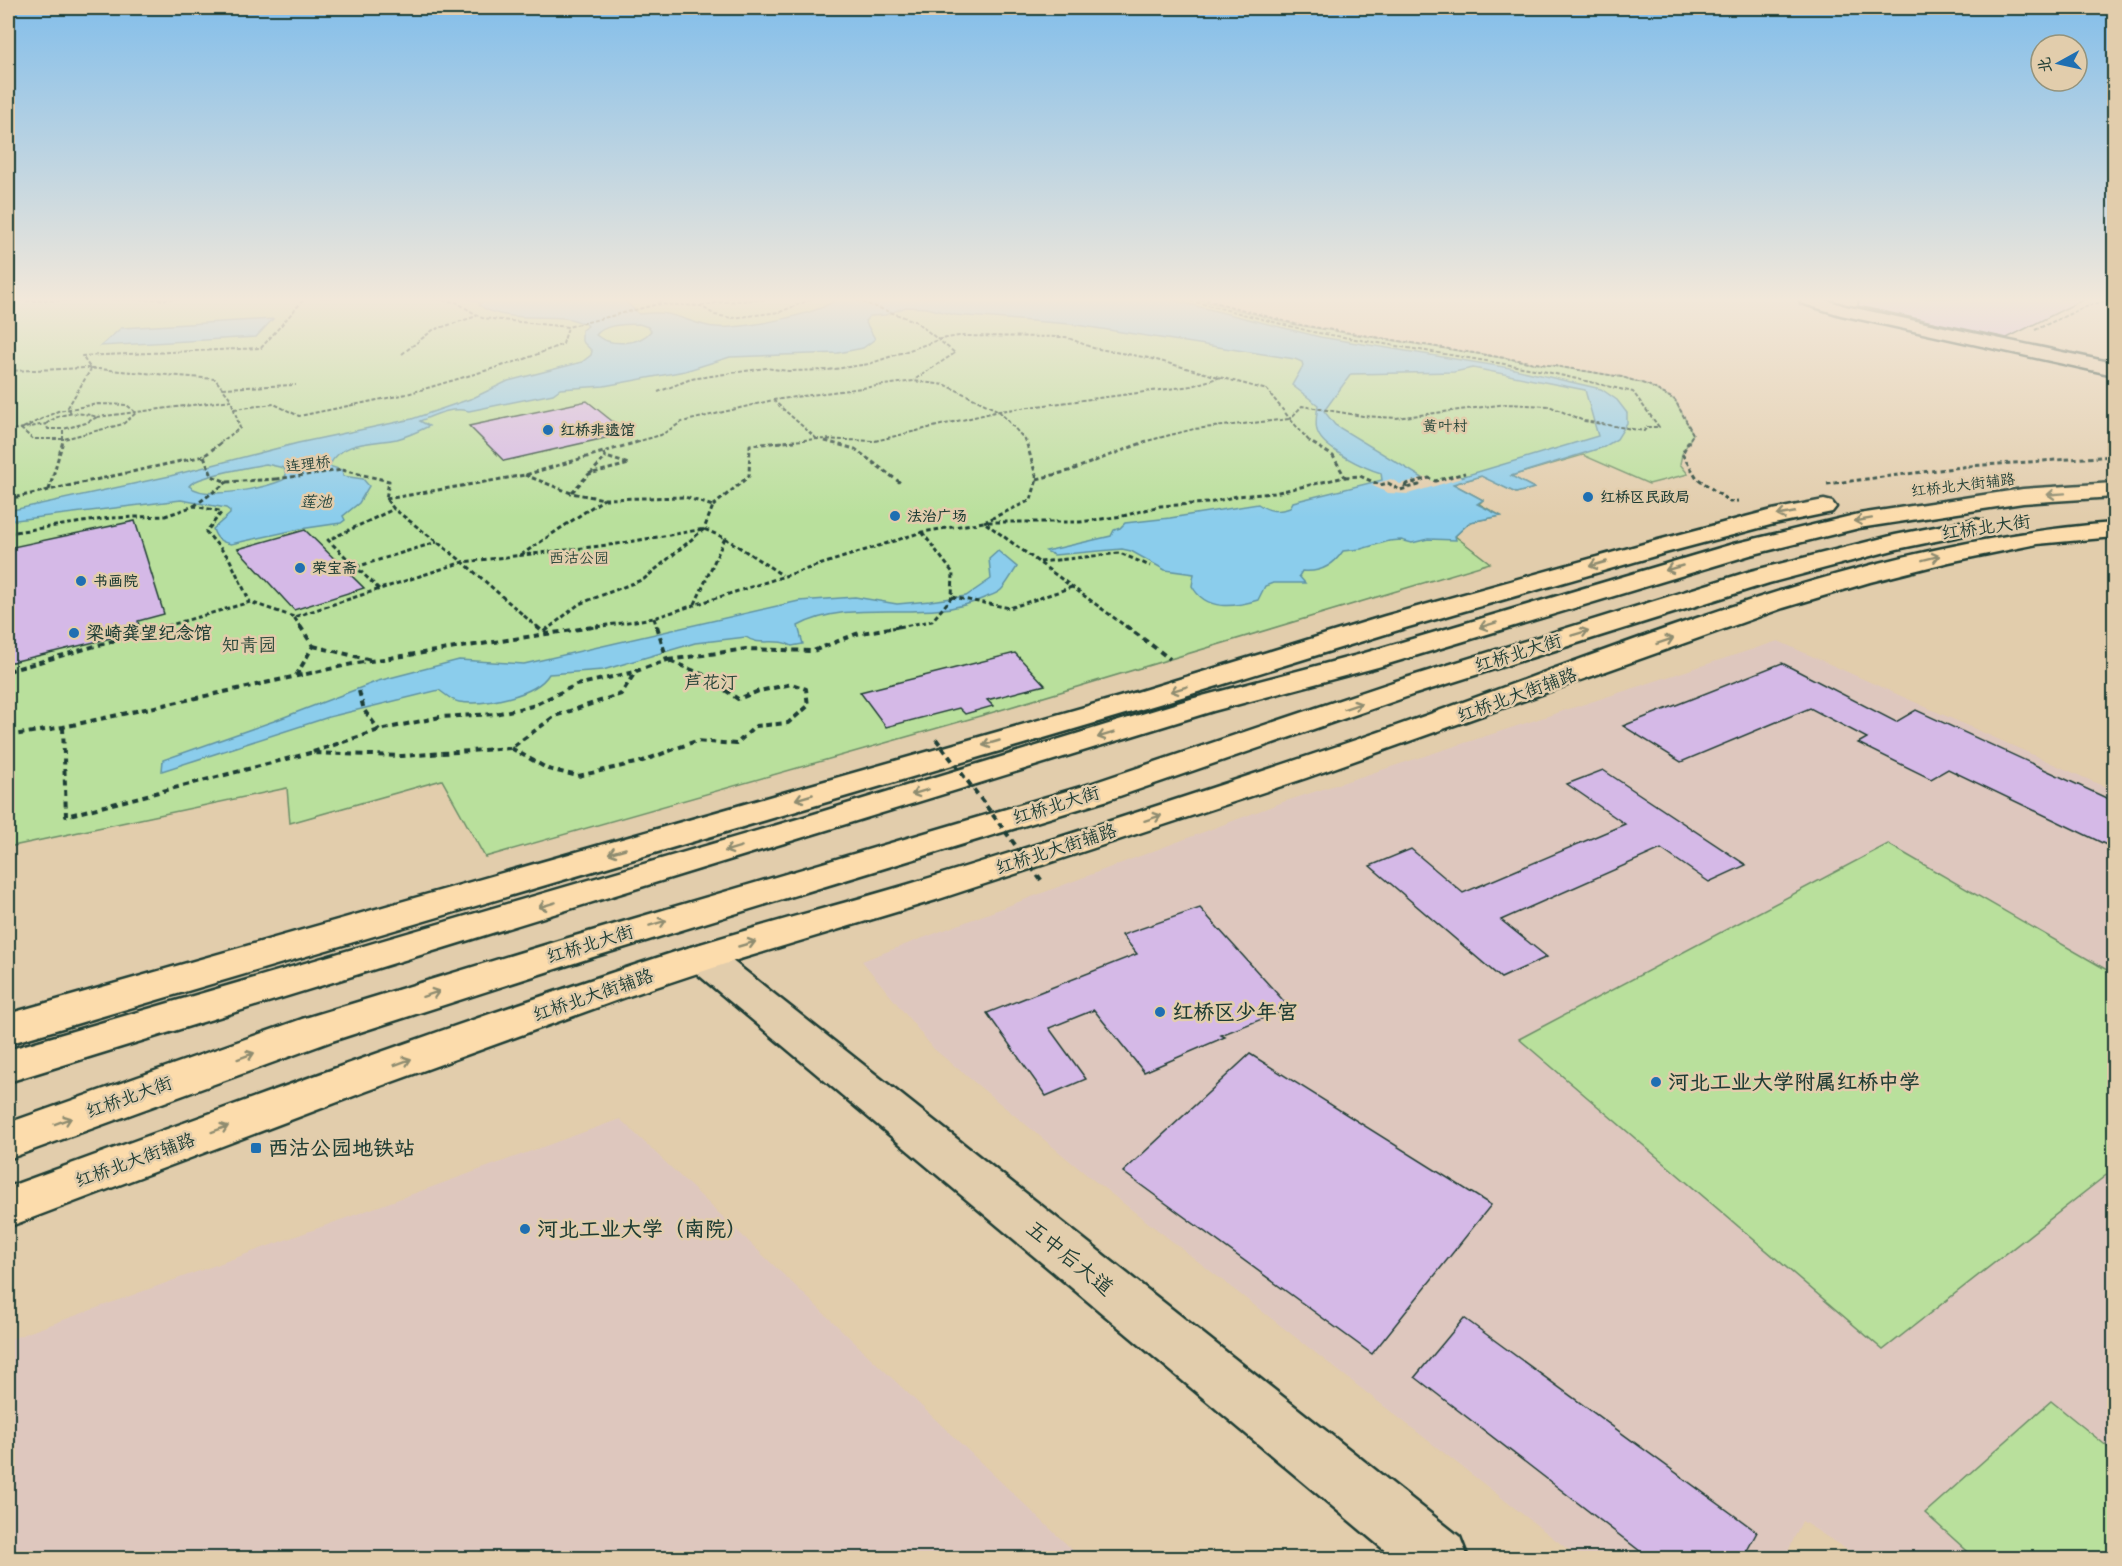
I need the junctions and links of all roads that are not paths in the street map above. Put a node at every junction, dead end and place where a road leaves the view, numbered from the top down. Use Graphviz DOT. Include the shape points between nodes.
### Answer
graph roads {
  1 [pos="2115,472"];
  2 [pos="2115,490"];
  3 [pos="2115,512"];
  4 [pos="2115,530"];
  5 [pos="1395,622"];
  6 [pos="1550,682"];
  7 [pos="1202,705"];
  8 [pos="1198,760"];
  9 [pos="1096,793"];
  10 [pos="918,893"];
  11 [pos="702,957"];
  12 [pos="8,1029"];
  13 [pos="8,1066"];
  14 [pos="8,1141"];
  15 [pos="8,1207"];
  16 [pos="1439,1558"];
  1 -- 5 [label="main road, 红桥北大街辅路, one-way" via="1911,491 1772,517"];
  2 -- 7 [label="main road, 红桥北大街, one-way" via="1949,506 1797,535 1368,661"];
  8 -- 3 [label="main road, 红桥北大街, one-way" via="1404,688 1760,577 1970,527"];
  6 -- 4 [label="main road, 红桥北大街辅路, one-way" via="1772,604 1877,572 2041,536"];
  5 -- 7 [label="main road" via="1347,647"];
  5 -- 12 [label="main road, one-way" via="1148,698"];
  6 -- 8 [label="main road" via="1349,730"];
  10 -- 6 [label="main road, 红桥北大街辅路, one-way" via="1427,728"];
  7 -- 13 [label="main road, 红桥北大街, one-way"];
  8 -- 9 [label="main road, 红桥北大街"];
  9 -- 10 [label="main road"];
  14 -- 9 [label="main road, 红桥北大街, one-way" via="328,1027 681,916"];
  11 -- 10 [label="main road, 红桥北大街辅路, one-way"];
  15 -- 11 [label="main road, 红桥北大街辅路, one-way" via="495,1028"];
  11 -- 16 [label="street, 五中后大道"];
}
